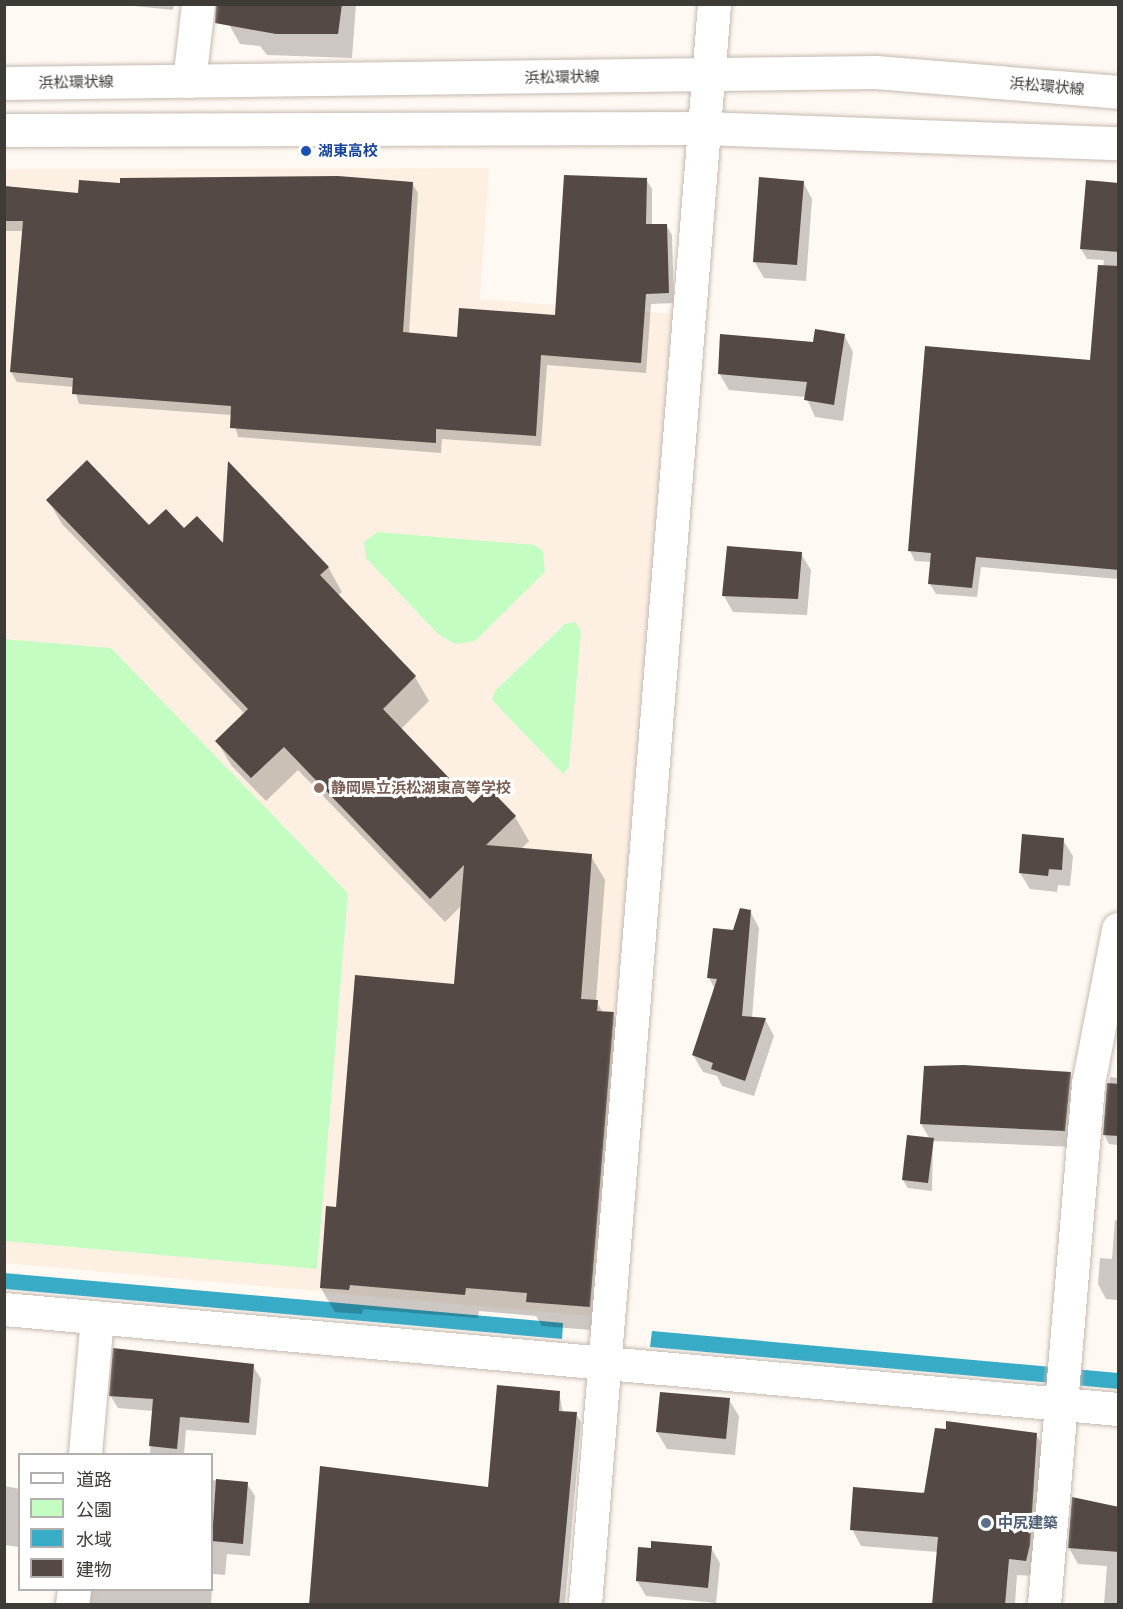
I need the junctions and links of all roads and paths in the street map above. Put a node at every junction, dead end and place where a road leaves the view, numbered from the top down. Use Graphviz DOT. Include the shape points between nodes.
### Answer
graph roads {
  1 [pos="198,4"];
  2 [pos="714,4"];
  3 [pos="708,75"];
  4 [pos="189,81"];
  5 [pos="4,83"];
  6 [pos="1119,92"];
  7 [pos="704,128"];
  8 [pos="4,130"];
  9 [pos="1119,143"];
  10 [pos="1119,929"];
  11 [pos="4,1309"];
  12 [pos="97,1318"];
  13 [pos="605,1343"];
  14 [pos="1063,1385"];
  15 [pos="1119,1409"];
  16 [pos="85,1453"];
  17 [pos="585,1605"];
  18 [pos="1044,1605"];
  1 -- 4 [label="street"];
  2 -- 3 [label="street"];
  3 -- 4 [label="street, 浜松環状線"];
  3 -- 6 [label="street, 浜松環状線" via="876,72"];
  3 -- 7 [label="street"];
  4 -- 5 [label="street, 浜松環状線"];
  7 -- 8 [label="street"];
  7 -- 9 [label="street"];
  7 -- 13 [label="street"];
  10 -- 14 [label="street" via="1088,1084"];
  11 -- 12 [label="street"];
  12 -- 13 [label="street"];
  12 -- 16 [label="street"];
  13 -- 14 [label="street"];
  13 -- 17 [label="street"];
  14 -- 15 [label="street"];
  14 -- 18 [label="street"];
}
